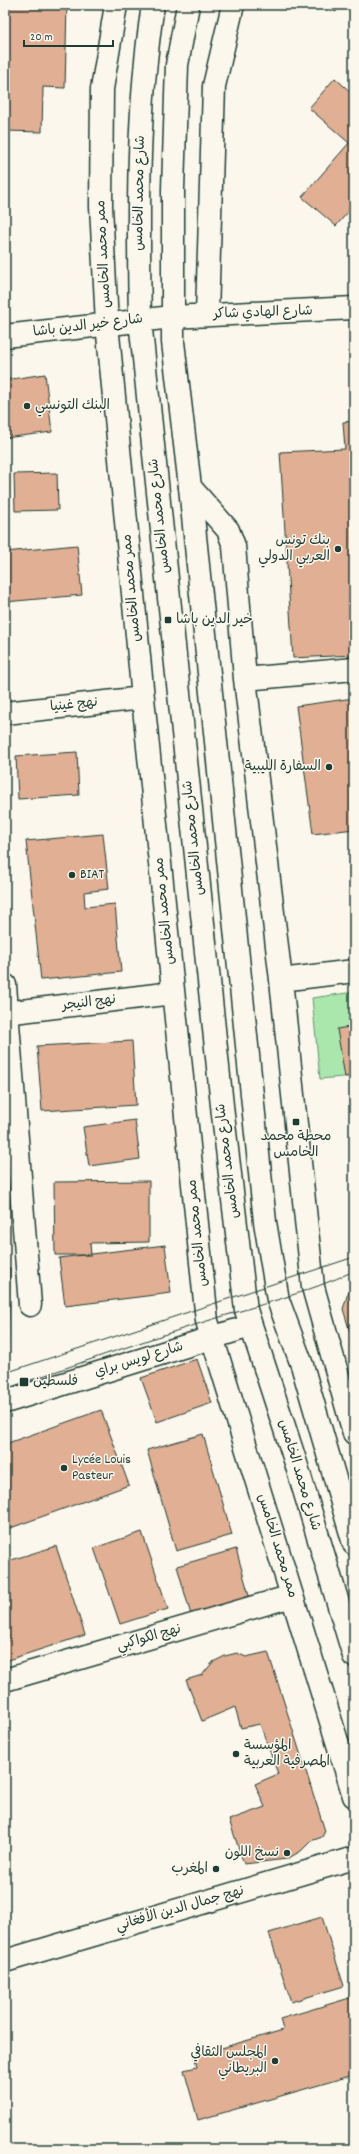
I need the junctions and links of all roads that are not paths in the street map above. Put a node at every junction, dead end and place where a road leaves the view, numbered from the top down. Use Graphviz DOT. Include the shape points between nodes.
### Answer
graph roads {
  1 [pos="116,5"];
  2 [pos="153,5"];
  3 [pos="188,5"];
  4 [pos="233,5"];
  5 [pos="354,308"];
  6 [pos="207,315"];
  7 [pos="172,316"];
  8 [pos="140,320"];
  9 [pos="107,324"];
  10 [pos="5,336"];
  11 [pos="190,487"];
  12 [pos="354,669"];
  13 [pos="245,679"];
  14 [pos="143,698"];
  15 [pos="5,713"];
  16 [pos="354,971"];
  17 [pos="281,980"];
  18 [pos="5,985"];
  19 [pos="173,993"];
  20 [pos="6,1012"];
  21 [pos="30,1305"];
  22 [pos="250,1326"];
  23 [pos="212,1337"];
  24 [pos="5,1402"];
  25 [pos="354,1433"];
  26 [pos="354,1544"];
  27 [pos="292,1596"];
  28 [pos="354,1656"];
  29 [pos="5,1680"];
  30 [pos="354,1796"];
  31 [pos="354,1858"];
  32 [pos="5,1961"];
  1 -- 9 [label="street, ممر محمد الخامس" via="102,89 101,206"];
  2 -- 8 [label="street, شارع محمد الخامس" via="144,60 139,178"];
  3 -- 7 [label="street, شارع محمد الخامس" via="177,65"];
  4 -- 6 [label="street" via="214,86"];
  5 -- 6 [label="street, شارع الهادي شاكر"];
  6 -- 7 [label="street, شارع الهادي شاكر"];
  7 -- 8 [label="street, شارع خير الدين باشا"];
  7 -- 11 [label="street, شارع محمد الخامس"];
  8 -- 9 [label="street, شارع خير الدين باشا"];
  8 -- 22 [label="street, شارع محمد الخامس" via="223,1115"];
  9 -- 10 [label="street, شارع خير الدين باشا"];
  9 -- 14 [label="street, ممر محمد الخامس"];
  11 -- 13 [label="street" via="228,530 234,546"];
  11 -- 26 [label="street, شارع محمد الخامس" via="265,1222 278,1300 302,1365"];
  12 -- 13 [label="street"];
  13 -- 17 [label="street"];
  14 -- 15 [label="street, نهج غينيا"];
  14 -- 19 [label="street, ممر محمد الخامس"];
  16 -- 17 [label="street"];
  17 -- 25 [label="street" via="313,1287"];
  18 -- 20 [label="street"];
  19 -- 20 [label="street, نهج النيجر"];
  19 -- 23 [label="street, ممر محمد الخامس" via="208,1321"];
  20 -- 21 [label="street"];
  22 -- 23 [label="street, شارع لويس براي"];
  22 -- 28 [label="street, شارع محمد الخامس" via="295,1460"];
  23 -- 24 [label="street, شارع لويس براي"];
  23 -- 27 [label="street, ممر محمد الخامس"];
  27 -- 29 [label="street, نهج الكواكبي"];
  27 -- 30 [label="street, ممر محمد الخامس"];
  31 -- 32 [label="street, نهج جمال الدين الأفغاني"];
}
